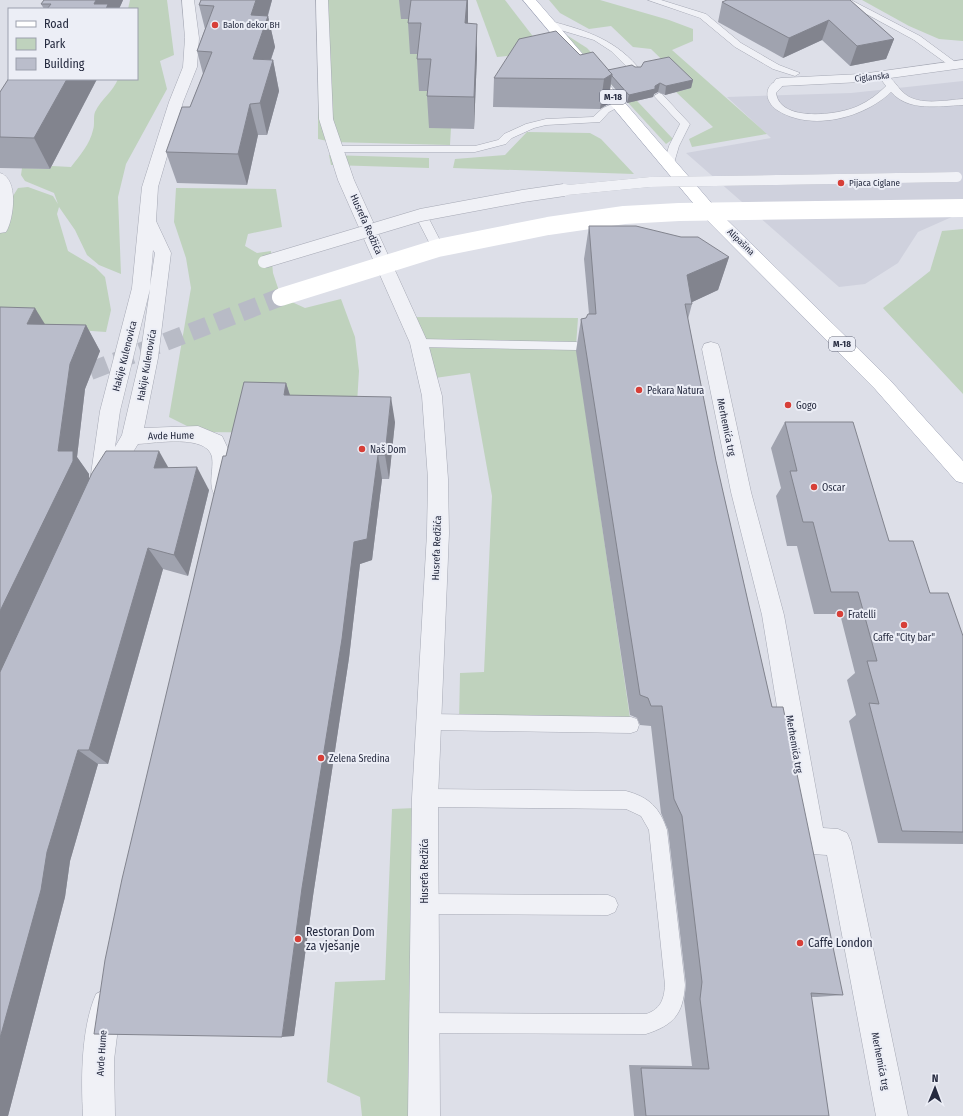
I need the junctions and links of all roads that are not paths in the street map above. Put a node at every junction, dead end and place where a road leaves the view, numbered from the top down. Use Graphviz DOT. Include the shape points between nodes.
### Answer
graph roads {
  1 [pos="188,0"];
  2 [pos="322,0"];
  3 [pos="528,0"];
  4 [pos="652,0"];
  5 [pos="845,0"];
  6 [pos="697,3"];
  7 [pos="703,16"];
  8 [pos="550,24"];
  9 [pos="958,64"];
  10 [pos="637,72"];
  11 [pos="795,73"];
  12 [pos="887,81"];
  13 [pos="781,82"];
  14 [pos="659,96"];
  15 [pos="963,102"];
  16 [pos="618,104"];
  17 [pos="336,149"];
  18 [pos="669,163"];
  19 [pos="958,177"];
  20 [pos="0,178"];
  21 [pos="963,208"];
  22 [pos="421,215"];
  23 [pos="148,221"];
  24 [pos="0,228"];
  25 [pos="438,248"];
  26 [pos="264,262"];
  27 [pos="281,298"];
  28 [pos="419,343"];
  29 [pos="576,346"];
  30 [pos="711,349"];
  31 [pos="132,436"];
  32 [pos="963,475"];
  33 [pos="97,495"];
  34 [pos="217,507"];
  35 [pos="428,722"];
  36 [pos="631,725"];
  37 [pos="425,798"];
  38 [pos="424,904"];
  39 [pos="608,905"];
  40 [pos="108,985"];
  41 [pos="423,1022"];
  42 [pos="99,1116"];
  43 [pos="424,1116"];
  44 [pos="892,1116"];
  1 -- 23 [label="street, Hakije Kulenovića" via="192,38 190,67 150,187"];
  2 -- 17 [label="street, Husrefa Redžića" via="326,120"];
  3 -- 8 [label="main road, Alipašina / M-18"];
  4 -- 7 [label="lane"];
  5 -- 9 [label="lane" via="917,38"];
  6 -- 7 [label="lane"];
  7 -- 11 [label="lane" via="738,45 776,67"];
  8 -- 10 [label="lane" via="598,38 614,49"];
  8 -- 16 [label="main road, Alipašina / M-18"];
  9 -- 12 [label="street, Ciglanska"];
  12 -- 13 [label="street, Ciglanska"];
  12 -- 13 [label="lane" via="874,103 845,114 818,118 786,112 778,106 770,98 770,92 773,86"];
  12 -- 15 [label="lane" via="908,100"];
  14 -- 18 [label="lane" via="686,124 674,146"];
  16 -- 17 [label="lane" via="606,110 596,120 546,122 530,126 491,146 462,149"];
  16 -- 18 [label="main road, Alipašina / M-18"];
  17 -- 28 [label="street, Husrefa Redžića" via="346,180"];
  18 -- 32 [label="main road, Alipašina / M-18" via="715,218 882,384"];
  19 -- 22 [label="lane, bridge" via="658,182 597,186 523,196"];
  20 -- 24 [label="street" via="3,181 5,214"];
  21 -- 25 [label="main road, bridge" via="679,212 624,216 548,226"];
  22 -- 25 [label="lane"];
  22 -- 26 [label="lane, bridge"];
  23 -- 31 [label="street, Hakije Kulenovića" via="163,253 150,358"];
  23 -- 33 [label="street, Hakije Kulenovica" via="140,288 110,411"];
  25 -- 27 [label="main road, bridge"];
  28 -- 29 [label="lane"];
  28 -- 35 [label="street, Husrefa Redžića" via="432,396 438,479 438,533"];
  30 -- 44 [label="street, Merhemića trg" via="741,492 773,615 812,841 838,842"];
  31 -- 33 [label="street, Hakije Kulenovića"];
  31 -- 34 [label="street, Avde Hume" via="198,434 215,442 222,458 222,484"];
  35 -- 36 [label="lane"];
  35 -- 37 [label="street, Husrefa Redžića"];
  37 -- 38 [label="street, Husrefa Redžića"];
  37 -- 41 [label="lane" via="626,800 637,802 647,809 658,830 675,1000 668,1012 658,1020 646,1024"];
  38 -- 39 [label="lane"];
  38 -- 41 [label="street, Husrefa Redžića"];
  40 -- 42 [label="street, Avde Hume" via="101,1039"];
  41 -- 43 [label="street, Husrefa Redžića"];
}
